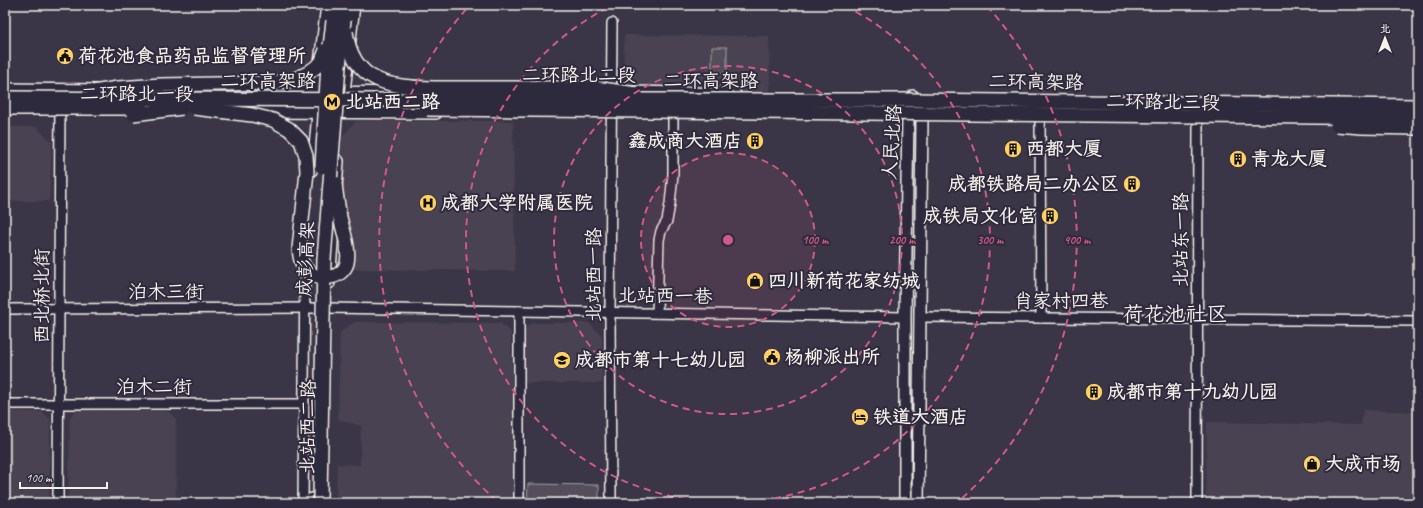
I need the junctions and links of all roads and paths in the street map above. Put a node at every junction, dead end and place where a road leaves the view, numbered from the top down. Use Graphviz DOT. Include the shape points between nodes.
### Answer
graph roads {
  1 [pos="327,5"];
  2 [pos="336,5"];
  3 [pos="346,5"];
  4 [pos="354,5"];
  5 [pos="339,21"];
  6 [pos="612,23"];
  7 [pos="5,89"];
  8 [pos="317,92"];
  9 [pos="612,92"];
  10 [pos="344,93"];
  11 [pos="5,94"];
  12 [pos="55,94"];
  13 [pos="913,96"];
  14 [pos="5,98"];
  15 [pos="689,100"];
  16 [pos="1418,102"];
  17 [pos="1418,106"];
  18 [pos="5,108"];
  19 [pos="188,108"];
  20 [pos="5,111"];
  21 [pos="60,111"];
  22 [pos="317,113"];
  23 [pos="342,113"];
  24 [pos="5,114"];
  25 [pos="612,115"];
  26 [pos="673,115"];
  27 [pos="908,117"];
  28 [pos="922,117"];
  29 [pos="1311,117"];
  30 [pos="1418,118"];
  31 [pos="1040,119"];
  32 [pos="1198,121"];
  33 [pos="1418,123"];
  34 [pos="1418,128"];
  35 [pos="331,159"];
  36 [pos="304,308"];
  37 [pos="327,308"];
  38 [pos="5,309"];
  39 [pos="59,309"];
  40 [pos="519,311"];
  41 [pos="610,313"];
  42 [pos="658,313"];
  43 [pos="905,317"];
  44 [pos="920,317"];
  45 [pos="1041,318"];
  46 [pos="1198,319"];
  47 [pos="1418,321"];
  48 [pos="5,404"];
  49 [pos="58,404"];
  50 [pos="304,404"];
  51 [pos="315,502"];
  52 [pos="58,503"];
  53 [pos="519,503"];
  54 [pos="611,503"];
  55 [pos="904,503"];
  56 [pos="918,503"];
  57 [pos="1197,503"];
  1 -- 8 [label="main road"];
  2 -- 5 [label="highway"];
  3 -- 5 [label="highway"];
  4 -- 10 [label="main road, 北站西二路"];
  5 -- 12 [label="highway, bridge" via="321,63 293,80 271,83 161,85"];
  5 -- 15 [label="highway, bridge" via="360,67 371,77 389,84 422,87 594,88"];
  5 -- 35 [label="highway, 成彭高架, bridge" via="339,67"];
  5 -- 51 [label="highway, 成彭高架, bridge" via="328,64 317,258"];
  6 -- 9 [label="street, 北站西一路"];
  7 -- 12 [label="main road, 二环路北一段"];
  8 -- 10 [label="main road, 二环路北二段"];
  8 -- 12 [label="main road, 二环路北一段"];
  8 -- 22 [label="main road"];
  9 -- 10 [label="main road, 二环路北二段"];
  9 -- 13 [label="main road, 二环路北二段"];
  9 -- 25 [label="street, 北站西一路"];
  10 -- 23 [label="main road, 北站西二路"];
  11 -- 12 [label="highway, bridge"];
  12 -- 14 [label="highway, 二环高架路, bridge"];
  12 -- 15 [label="highway, 二环高架路, bridge"];
  12 -- 21 [label="street, 西北桥北街"];
  13 -- 16 [label="main road, 二环路北三段"];
  13 -- 27 [label="main road, 人民北路"];
  13 -- 28 [label="main road, 人民北路"];
  15 -- 17 [label="highway, 二环高架路, bridge"];
  18 -- 19 [label="highway, 二环高架路, bridge"];
  19 -- 24 [label="highway, bridge" via="126,115"];
  19 -- 29 [label="highway, 二环高架路, bridge"];
  19 -- 35 [label="highway, bridge" via="252,115 273,120 289,129 301,141 306,156 307,172 299,249 301,261 306,270 316,276 328,278 341,272 348,253"];
  20 -- 21 [label="main road, 二环路北一段"];
  21 -- 22 [label="main road, 二环路北一段"];
  21 -- 39 [label="street, 西北桥北街"];
  22 -- 23 [label="main road, 二环路北二段"];
  22 -- 36 [label="street, 北站西二路" via="305,249"];
  23 -- 25 [label="main road, 二环路北二段"];
  23 -- 37 [label="main road, 北站西二路"];
  25 -- 26 [label="main road, 二环路北二段"];
  25 -- 41 [label="street, 北站西一路"];
  26 -- 27 [label="main road, 二环路北二段"];
  26 -- 42 [label="street" via="670,204 660,240"];
  27 -- 28 [label="main road, 二环路北三段"];
  27 -- 43 [label="main road, 人民北路"];
  28 -- 31 [label="main road, 二环路北三段"];
  28 -- 44 [label="main road, 人民北路"];
  29 -- 30 [label="highway, 二环高架路, bridge"];
  29 -- 34 [label="highway, bridge" via="1334,125"];
  31 -- 32 [label="main road, 二环路北三段"];
  31 -- 45 [label="street"];
  32 -- 33 [label="main road, 二环路北三段"];
  32 -- 46 [label="street, 北站东一路"];
  35 -- 51 [label="highway, 成彭高架, bridge" via="324,260"];
  36 -- 37 [label="street, 泊木三街"];
  36 -- 39 [label="street, 泊木三街"];
  36 -- 50 [label="street, 北站西二路"];
  37 -- 40 [label="street, 北站西一巷"];
  37 -- 51 [label="street, 北站西二路"];
  38 -- 39 [label="street, 泊木三街"];
  39 -- 49 [label="street, 西北桥北街"];
  40 -- 41 [label="street, 北站西一巷"];
  40 -- 53 [label="street"];
  41 -- 42 [label="street, 北站西一巷"];
  41 -- 54 [label="street, 北站西一路"];
  42 -- 43 [label="street, 北站西一巷"];
  43 -- 55 [label="main road, 人民北路"];
  44 -- 45 [label="street, 肖家村四巷"];
  44 -- 56 [label="main road, 人民北路"];
  45 -- 46 [label="street, 肖家村四巷"];
  46 -- 47 [label="street, 肖家村四巷"];
  46 -- 57 [label="street, 北站东一路"];
  48 -- 49 [label="street, 泊木二街"];
  49 -- 50 [label="street, 泊木二街"];
  49 -- 52 [label="street, 西北桥北街"];
  50 -- 51 [label="street, 北站西二路"];
}
